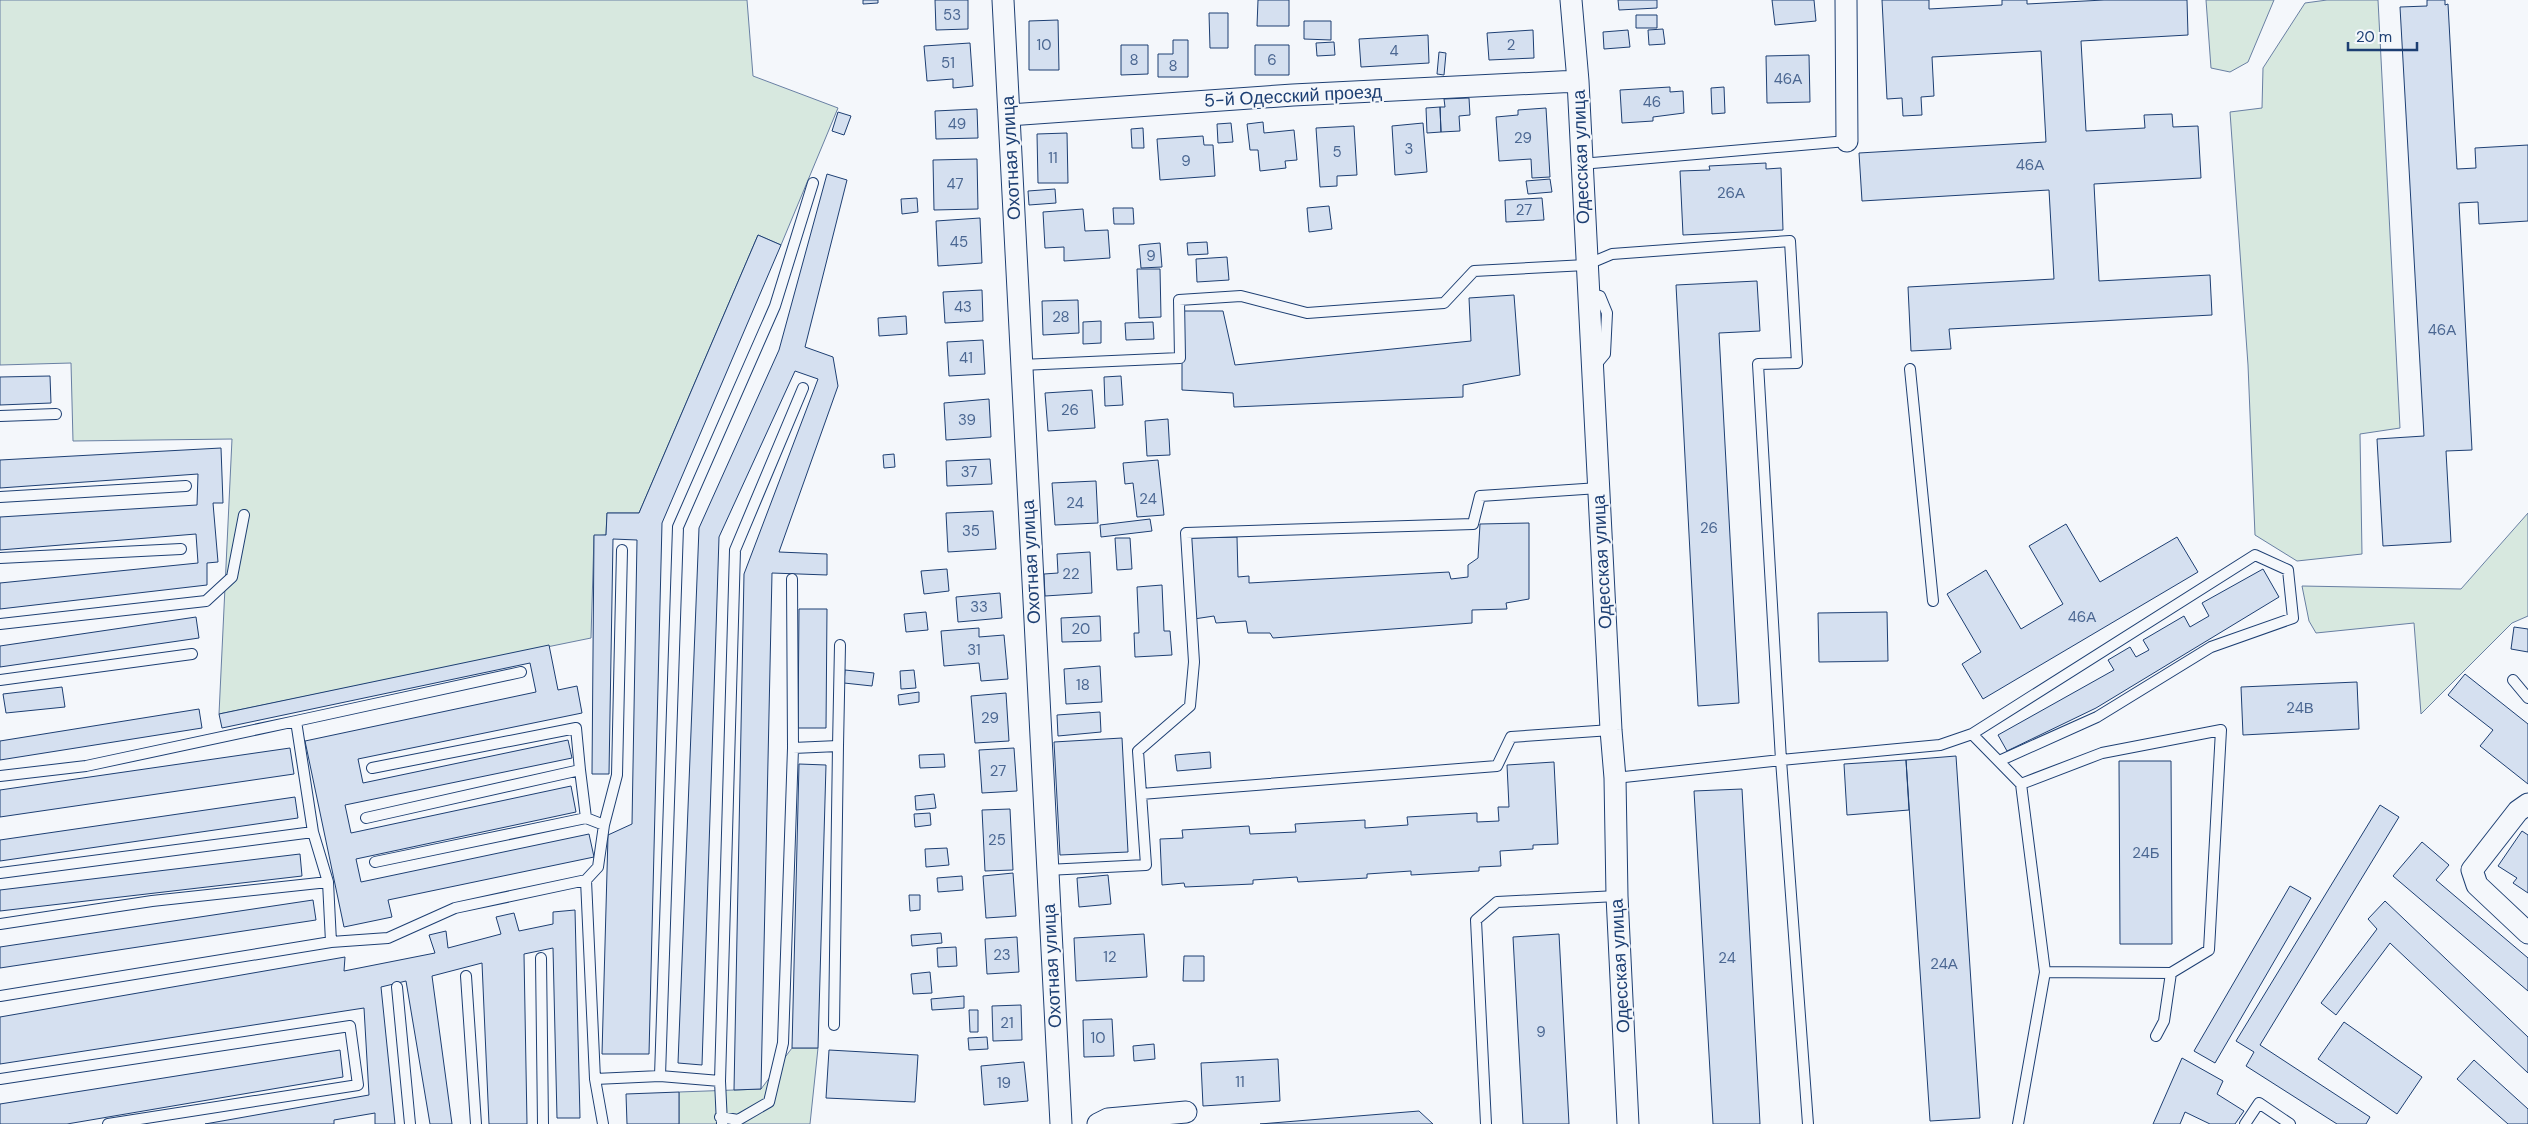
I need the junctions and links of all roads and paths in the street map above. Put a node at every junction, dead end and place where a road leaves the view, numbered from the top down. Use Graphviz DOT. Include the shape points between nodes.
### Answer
graph roads {
  1 [pos="1003,0"];
  2 [pos="1571,0"];
  3 [pos="1846,0"];
  4 [pos="1578,81"];
  5 [pos="1009,115"];
  6 [pos="1847,141"];
  7 [pos="1581,164"];
  8 [pos="813,183"];
  9 [pos="1586,265"];
  10 [pos="1021,365"];
  11 [pos="1910,369"];
  12 [pos="803,388"];
  13 [pos="56,414"];
  14 [pos="0,416"];
  15 [pos="186,486"];
  16 [pos="1599,488"];
  17 [pos="0,497"];
  18 [pos="244,515"];
  19 [pos="181,549"];
  20 [pos="622,550"];
  21 [pos="0,558"];
  22 [pos="792,579"];
  23 [pos="1934,601"];
  24 [pos="0,624"];
  25 [pos="840,644"];
  26 [pos="192,654"];
  27 [pos="520,672"];
  28 [pos="0,680"];
  29 [pos="2513,680"];
  30 [pos="2528,698"];
  31 [pos="296,721"];
  32 [pos="1610,730"];
  33 [pos="1972,734"];
  34 [pos="838,746"];
  35 [pos="793,748"];
  36 [pos="1781,760"];
  37 [pos="1999,761"];
  38 [pos="372,768"];
  39 [pos="580,770"];
  40 [pos="0,776"];
  41 [pos="1615,778"];
  42 [pos="2021,784"];
  43 [pos="1141,794"];
  44 [pos="2528,804"];
  45 [pos="366,818"];
  46 [pos="586,818"];
  47 [pos="604,825"];
  48 [pos="312,832"];
  49 [pos="375,862"];
  50 [pos="1047,870"];
  51 [pos="0,873"];
  52 [pos="586,880"];
  53 [pos="328,882"];
  54 [pos="1617,896"];
  55 [pos="0,924"];
  56 [pos="2528,933"];
  57 [pos="331,942"];
  58 [pos="541,958"];
  59 [pos="2045,972"];
  60 [pos="2171,974"];
  61 [pos="466,976"];
  62 [pos="397,987"];
  63 [pos="0,996"];
  64 [pos="834,1025"];
  65 [pos="2156,1036"];
  66 [pos="660,1076"];
  67 [pos="0,1079"];
  68 [pos="595,1079"];
  69 [pos="720,1081"];
  70 [pos="1186,1112"];
  71 [pos="721,1120"];
  72 [pos="108,1124"];
  73 [pos="410,1124"];
  74 [pos="476,1124"];
  75 [pos="543,1124"];
  76 [pos="603,1124"];
  77 [pos="1061,1124"];
  78 [pos="1098,1124"];
  79 [pos="1486,1124"];
  80 [pos="1628,1124"];
  81 [pos="1808,1124"];
  82 [pos="2018,1124"];
  83 [pos="2246,1124"];
  84 [pos="2290,1124"];
  1 -- 5 [label="street, Охотная улица"];
  2 -- 4 [label="street, Одесская улица"];
  3 -- 6 [label="street"];
  4 -- 5 [label="street, 5-й Одесский проезд" via="1293,95"];
  4 -- 7 [label="street, Одесская улица"];
  5 -- 10 [label="street, Охотная улица"];
  6 -- 7 [label="lane"];
  7 -- 9 [label="street, Одесская улица"];
  8 -- 66 [label="lane" via="775,306 678,527"];
  9 -- 10 [label="lane" via="1474,271 1444,303 1307,313 1241,296 1179,300 1180,358"];
  9 -- 16 [label="street, Одесская улица"];
  9 -- 36 [label="lane" via="1612,254 1790,241 1797,363 1758,364"];
  10 -- 50 [label="street, Охотная улица"];
  11 -- 23 [label="lane"];
  12 -- 69 [label="lane" via="735,550"];
  13 -- 14 [label="lane"];
  15 -- 17 [label="lane"];
  16 -- 32 [label="street, Одесская улица"];
  16 -- 43 [label="lane" via="1480,496 1473,524 1186,533 1194,662 1190,706 1138,751"];
  18 -- 24 [label="lane" via="232,577 206,601"];
  19 -- 21 [label="lane"];
  20 -- 47 [label="lane" via="617,775"];
  22 -- 35 [label="lane"];
  25 -- 34 [label="lane"];
  26 -- 28 [label="lane"];
  27 -- 31 [label="lane"];
  29 -- 30 [label="lane"];
  31 -- 40 [label="lane" via="86,766"];
  31 -- 48 [label="lane"];
  32 -- 41 [label="street, Одесская улица"];
  32 -- 43 [label="lane" via="1511,737 1497,766"];
  33 -- 36 [label="lane" via="1940,745"];
  33 -- 37 [label="lane"];
  33 -- 37 [label="lane" via="2255,555 2288,570 2294,618 2212,647 2097,717"];
  34 -- 35 [label="lane"];
  34 -- 64 [label="lane"];
  35 -- 71 [label="lane" via="783,1043 769,1102 738,1120"];
  36 -- 41 [label="lane"];
  36 -- 81 [label="lane"];
  37 -- 42 [label="lane"];
  38 -- 39 [label="lane" via="576,728"];
  39 -- 45 [label="lane"];
  39 -- 46 [label="lane"];
  41 -- 54 [label="street, Одесская улица"];
  42 -- 59 [label="lane"];
  42 -- 60 [label="lane" via="2102,753 2221,730 2209,950"];
  43 -- 50 [label="lane" via="1146,865"];
  44 -- 56 [label="street" via="2518,811 2472,870 2477,885"];
  46 -- 47 [label="lane"];
  46 -- 49 [label="lane"];
  47 -- 52 [label="lane" via="598,867"];
  48 -- 51 [label="lane"];
  48 -- 53 [label="lane"];
  50 -- 77 [label="street, Охотная улица"];
  52 -- 57 [label="lane" via="455,908 388,938"];
  52 -- 68 [label="lane"];
  53 -- 55 [label="lane" via="152,901"];
  53 -- 57 [label="lane"];
  54 -- 79 [label="lane" via="1498,902 1476,920"];
  54 -- 80 [label="street, Одесская улица"];
  57 -- 63 [label="lane"];
  58 -- 75 [label="lane"];
  59 -- 60 [label="lane"];
  59 -- 82 [label="lane"];
  60 -- 65 [label="lane" via="2164,1021"];
  61 -- 74 [label="lane"];
  62 -- 73 [label="lane"];
  66 -- 68 [label="lane"];
  66 -- 69 [label="lane"];
  67 -- 72 [label="lane" via="350,1026 358,1085"];
  68 -- 76 [label="lane"];
  69 -- 71 [label="lane"];
  70 -- 78 [label="street" via="1108,1119"];
  83 -- 84 [label="lane" via="2259,1103"];
}
